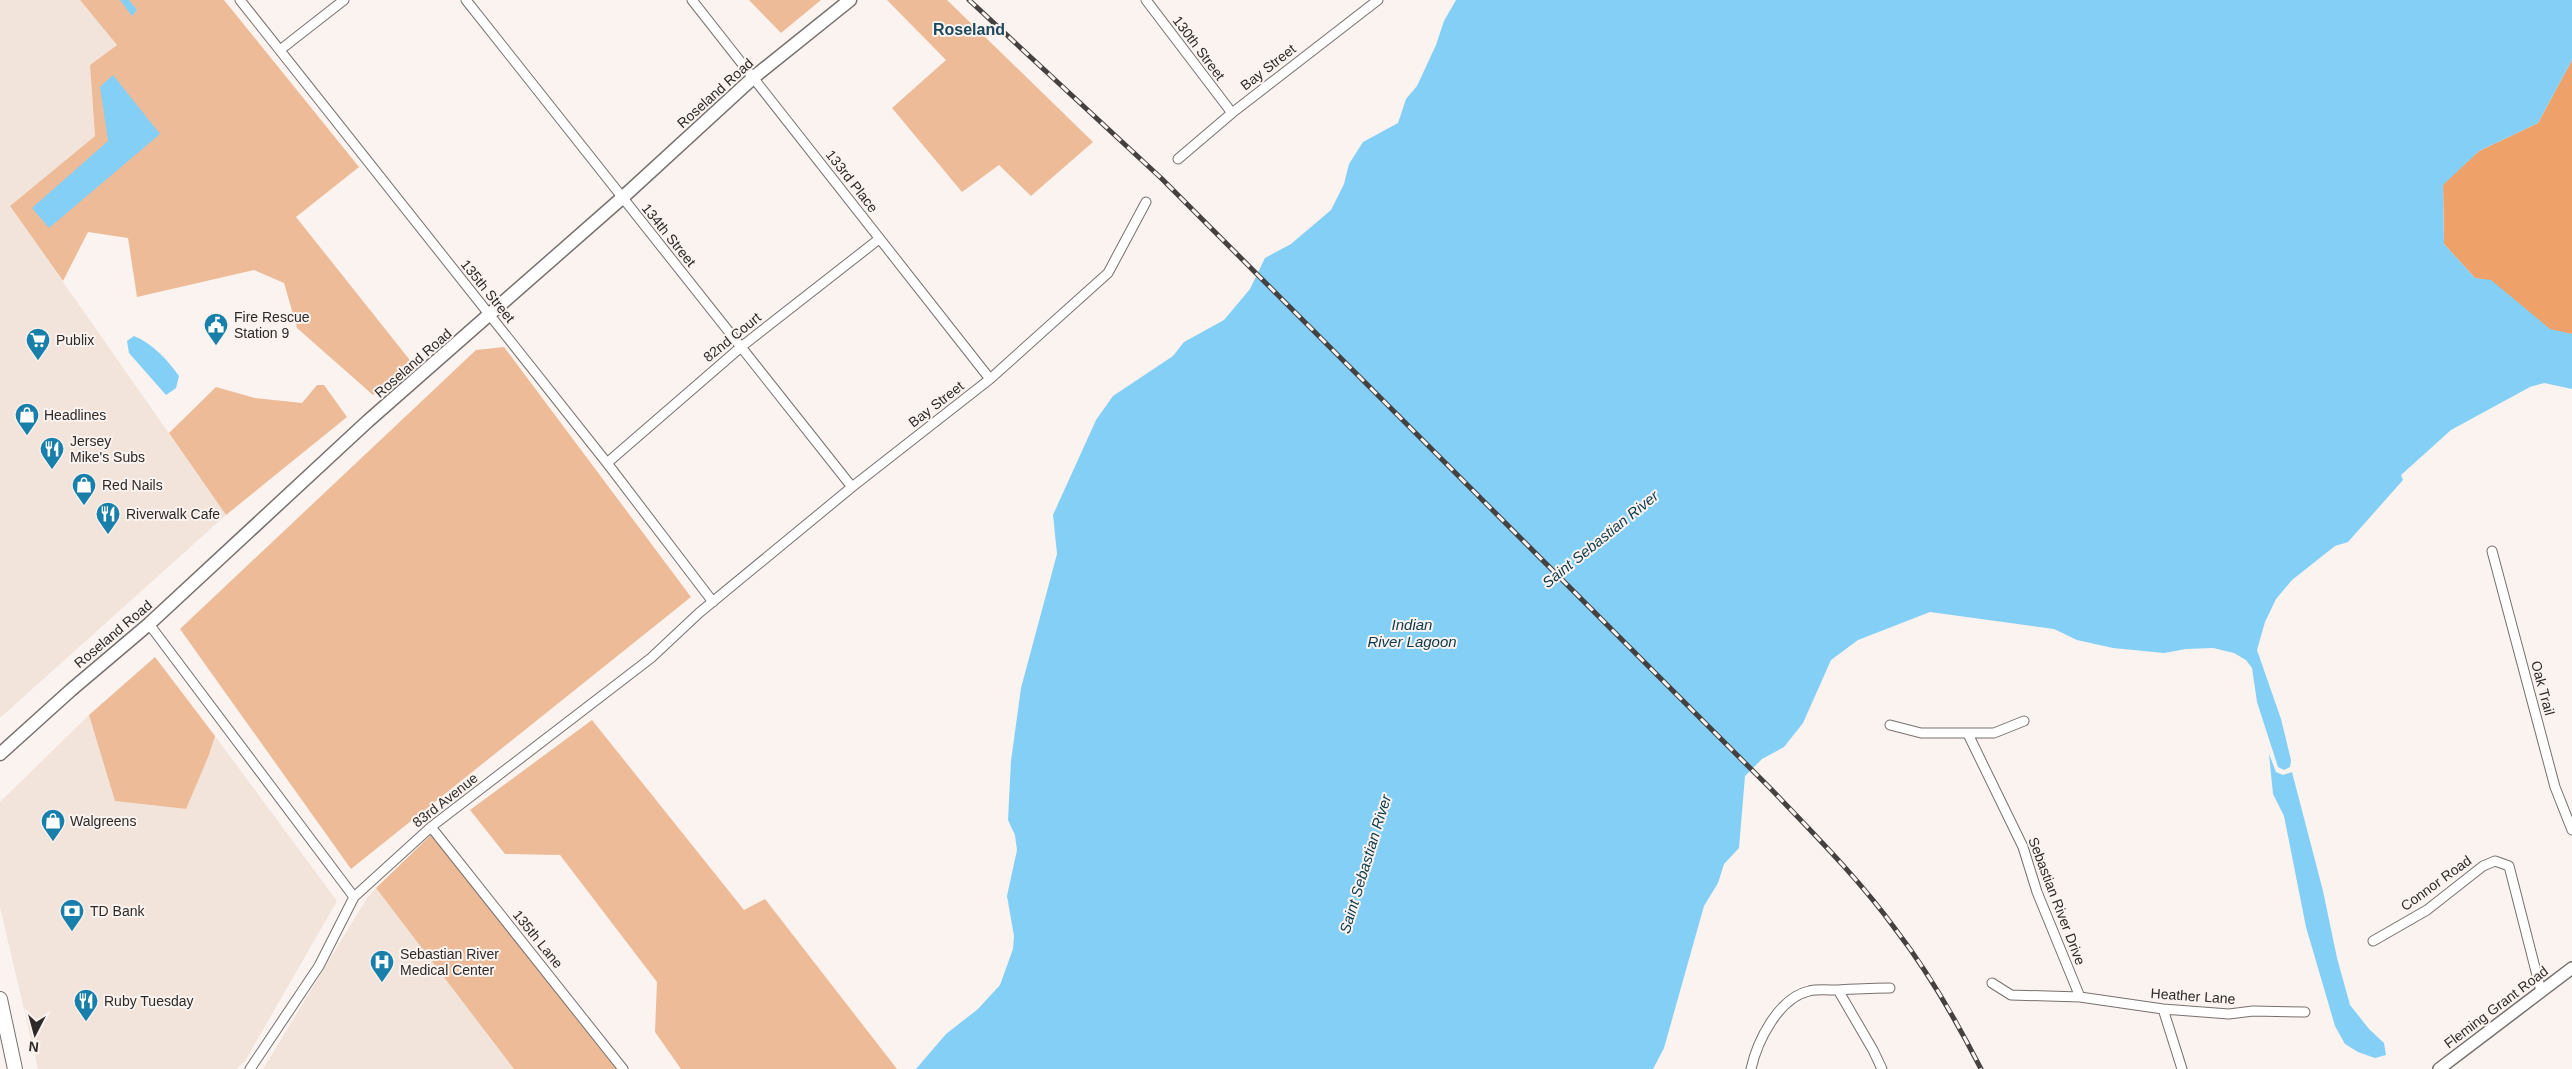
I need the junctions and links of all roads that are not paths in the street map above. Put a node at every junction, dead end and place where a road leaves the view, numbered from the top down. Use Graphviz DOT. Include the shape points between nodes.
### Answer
graph roads {
  1 [pos="240,0"];
  2 [pos="344,0"];
  3 [pos="466,0"];
  4 [pos="692,0"];
  5 [pos="850,0"];
  6 [pos="1146,0"];
  7 [pos="1360,0"];
  8 [pos="1378,0"];
  9 [pos="1367,8"];
  10 [pos="280,50"];
  11 [pos="754,77"];
  12 [pos="1232,113"];
  13 [pos="1178,159"];
  14 [pos="622,198"];
  15 [pos="1146,202"];
  16 [pos="880,239"];
  17 [pos="490,316"];
  18 [pos="741,346"];
  19 [pos="990,379"];
  20 [pos="607,463"];
  21 [pos="852,487"];
  22 [pos="2492,551"];
  23 [pos="713,602"];
  24 [pos="149,624"];
  25 [pos="2024,721"];
  26 [pos="1890,725"];
  27 [pos="1968,734"];
  28 [pos="0,754"];
  29 [pos="430,827"];
  30 [pos="2572,830"];
  31 [pos="354,897"];
  32 [pos="2373,941"];
  33 [pos="2572,968"];
  34 [pos="1992,983"];
  35 [pos="1890,988"];
  36 [pos="1838,990"];
  37 [pos="2541,992"];
  38 [pos="2080,997"];
  39 [pos="0,999"];
  40 [pos="2162,1009"];
  41 [pos="2305,1012"];
  42 [pos="15,1069"];
  43 [pos="250,1069"];
  44 [pos="623,1069"];
  45 [pos="1751,1069"];
  46 [pos="1882,1069"];
  47 [pos="2182,1069"];
  48 [pos="2438,1069"];
  1 -- 10 [label="street, 135th Street"];
  2 -- 10 [label="street"];
  3 -- 14 [label="street, 134th Street"];
  4 -- 11 [label="street, 133rd Place"];
  5 -- 11 [label="main road, Roseland Road"];
  6 -- 12 [label="street, 130th Street"];
  7 -- 9 [label="street"];
  8 -- 9 [label="street, Bay Street"];
  9 -- 12 [label="street, Bay Street"];
  10 -- 17 [label="street, 135th Street"];
  11 -- 14 [label="main road, Roseland Road"];
  11 -- 16 [label="street, 133rd Place"];
  12 -- 13 [label="street, Bay Street"];
  14 -- 17 [label="main road, Roseland Road"];
  14 -- 18 [label="street, 134th Street"];
  15 -- 19 [label="street, Bay Street" via="1108,273"];
  16 -- 18 [label="street, 82nd Court"];
  16 -- 19 [label="street, 133rd Place"];
  17 -- 20 [label="street, 135th Street"];
  17 -- 24 [label="main road, Roseland Road" via="368,421"];
  18 -- 20 [label="street, 82nd Court"];
  18 -- 21 [label="street, 134th Street"];
  19 -- 21 [label="street, Bay Street"];
  20 -- 23 [label="street, 135th Street"];
  21 -- 23 [label="street, Bay Street"];
  22 -- 30 [label="street, Oak Trail" via="2555,787"];
  23 -- 29 [label="street, 83rd Avenue" via="651,658"];
  24 -- 28 [label="main road, Roseland Road"];
  24 -- 31 [label="street"];
  25 -- 27 [label="street" via="1994,733"];
  26 -- 27 [label="street" via="1921,732"];
  27 -- 38 [label="street, Sebastian River Drive" via="2023,847 2037,892"];
  29 -- 31 [label="street, 83rd Avenue"];
  29 -- 44 [label="street, 135th Lane"];
  31 -- 43 [label="street, 83rd Avenue" via="319,966"];
  32 -- 37 [label="street, Connor Road" via="2427,910 2483,866 2496,861 2509,866"];
  33 -- 37 [label="street, Fleming Grant Road"];
  34 -- 38 [label="street" via="2011,995"];
  35 -- 36 [label="street"];
  36 -- 45 [label="street" via="1808,991 1787,1004 1769,1025 1755,1052"];
  36 -- 46 [label="street"];
  37 -- 48 [label="street, Fleming Grant Road"];
  38 -- 40 [label="street, Heather Lane"];
  39 -- 42 [label="main road"];
  40 -- 41 [label="street, Heather Lane" via="2229,1014"];
  40 -- 47 [label="street"];
}
